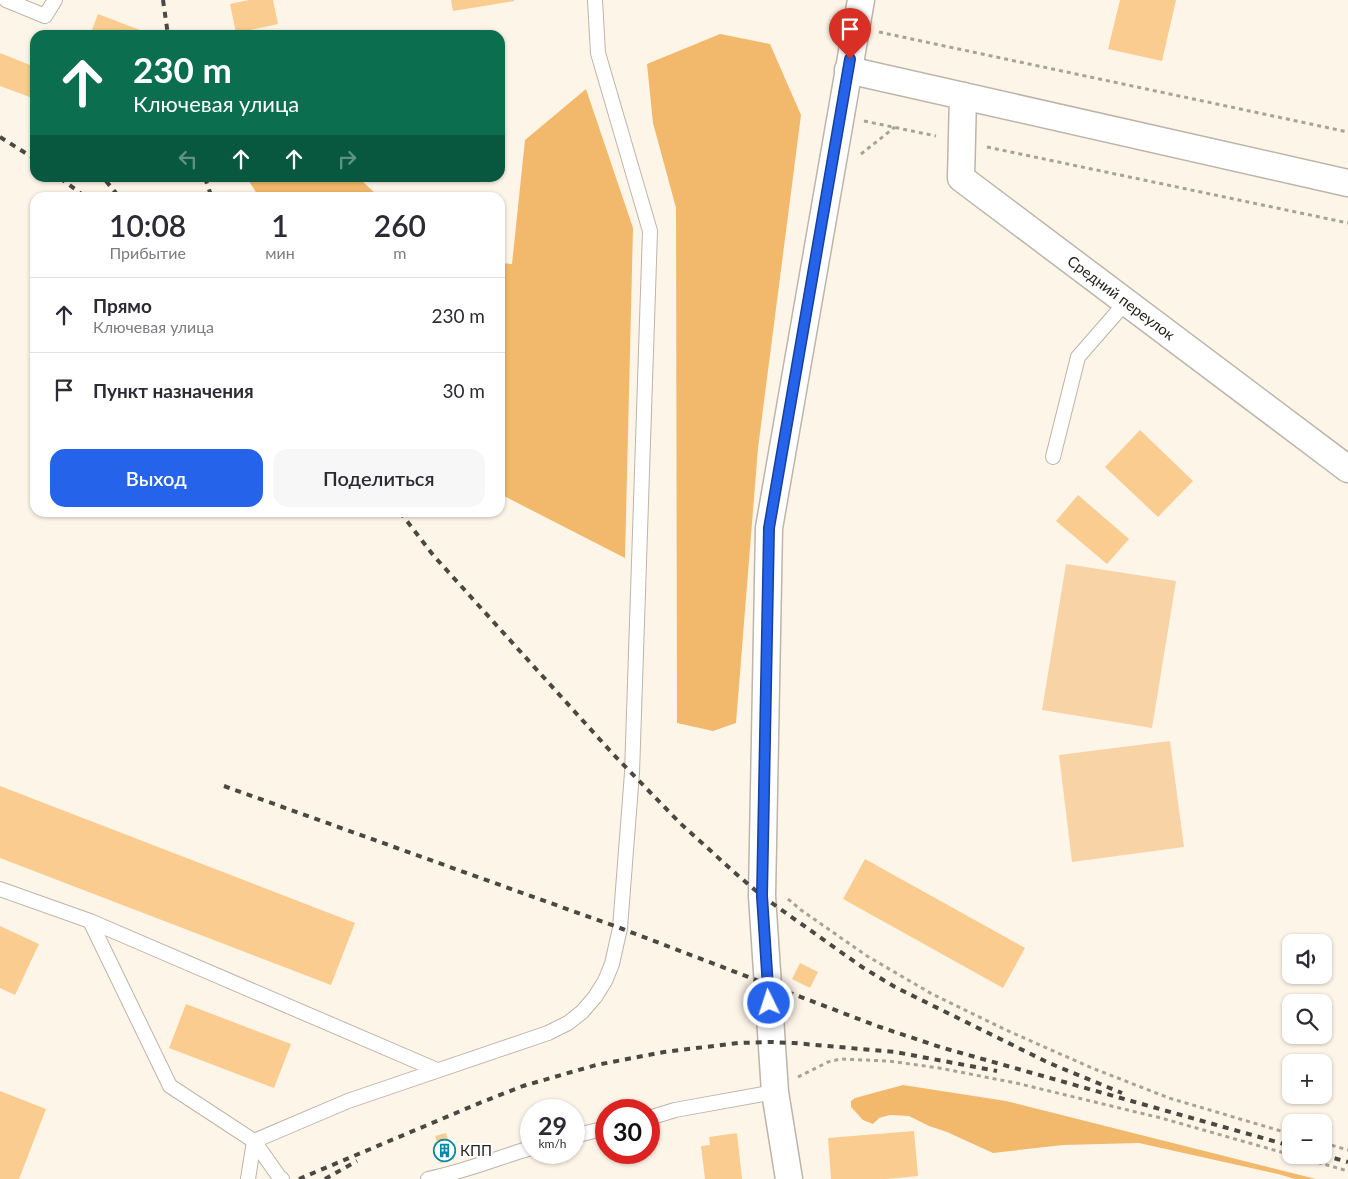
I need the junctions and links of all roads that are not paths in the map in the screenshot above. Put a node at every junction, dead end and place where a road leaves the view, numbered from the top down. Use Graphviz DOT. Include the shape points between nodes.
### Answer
graph roads {
  1 [pos="6,0"];
  2 [pos="54,0"];
  3 [pos="594,0"];
  4 [pos="860,0"];
  5 [pos="848,70"];
  6 [pos="962,96"];
  7 [pos="1348,184"];
  8 [pos="1126,302"];
  9 [pos="1053,457"];
  10 [pos="1348,469"];
  11 [pos="0,889"];
  12 [pos="90,921"];
  13 [pos="437,1070"];
  14 [pos="787,1089"];
  15 [pos="660,1115"];
  16 [pos="254,1141"];
  17 [pos="520,1151"];
  18 [pos="248,1179"];
  19 [pos="282,1179"];
  20 [pos="428,1179"];
  21 [pos="789,1179"];
  1 -- 2 [label="lane" via="45,16"];
  3 -- 13 [label="lane" via="598,53 650,231 632,773 620,928 605,981 582,1012 568,1023 548,1034"];
  4 -- 5 [label="street"];
  5 -- 6 [label="street"];
  5 -- 14 [label="street" via="769,528 762,896"];
  6 -- 7 [label="street"];
  6 -- 8 [label="street, Средний переулок" via="961,178"];
  8 -- 9 [label="lane" via="1078,357"];
  8 -- 10 [label="street, Средний переулок"];
  11 -- 12 [label="lane"];
  12 -- 13 [label="lane"];
  12 -- 16 [label="lane" via="170,1086"];
  13 -- 16 [label="lane" via="348,1101"];
  14 -- 15 [label="lane"];
  14 -- 21 [label="street"];
  16 -- 18 [label="lane"];
  16 -- 19 [label="lane"];
  17 -- 20 [label="lane"];
}
